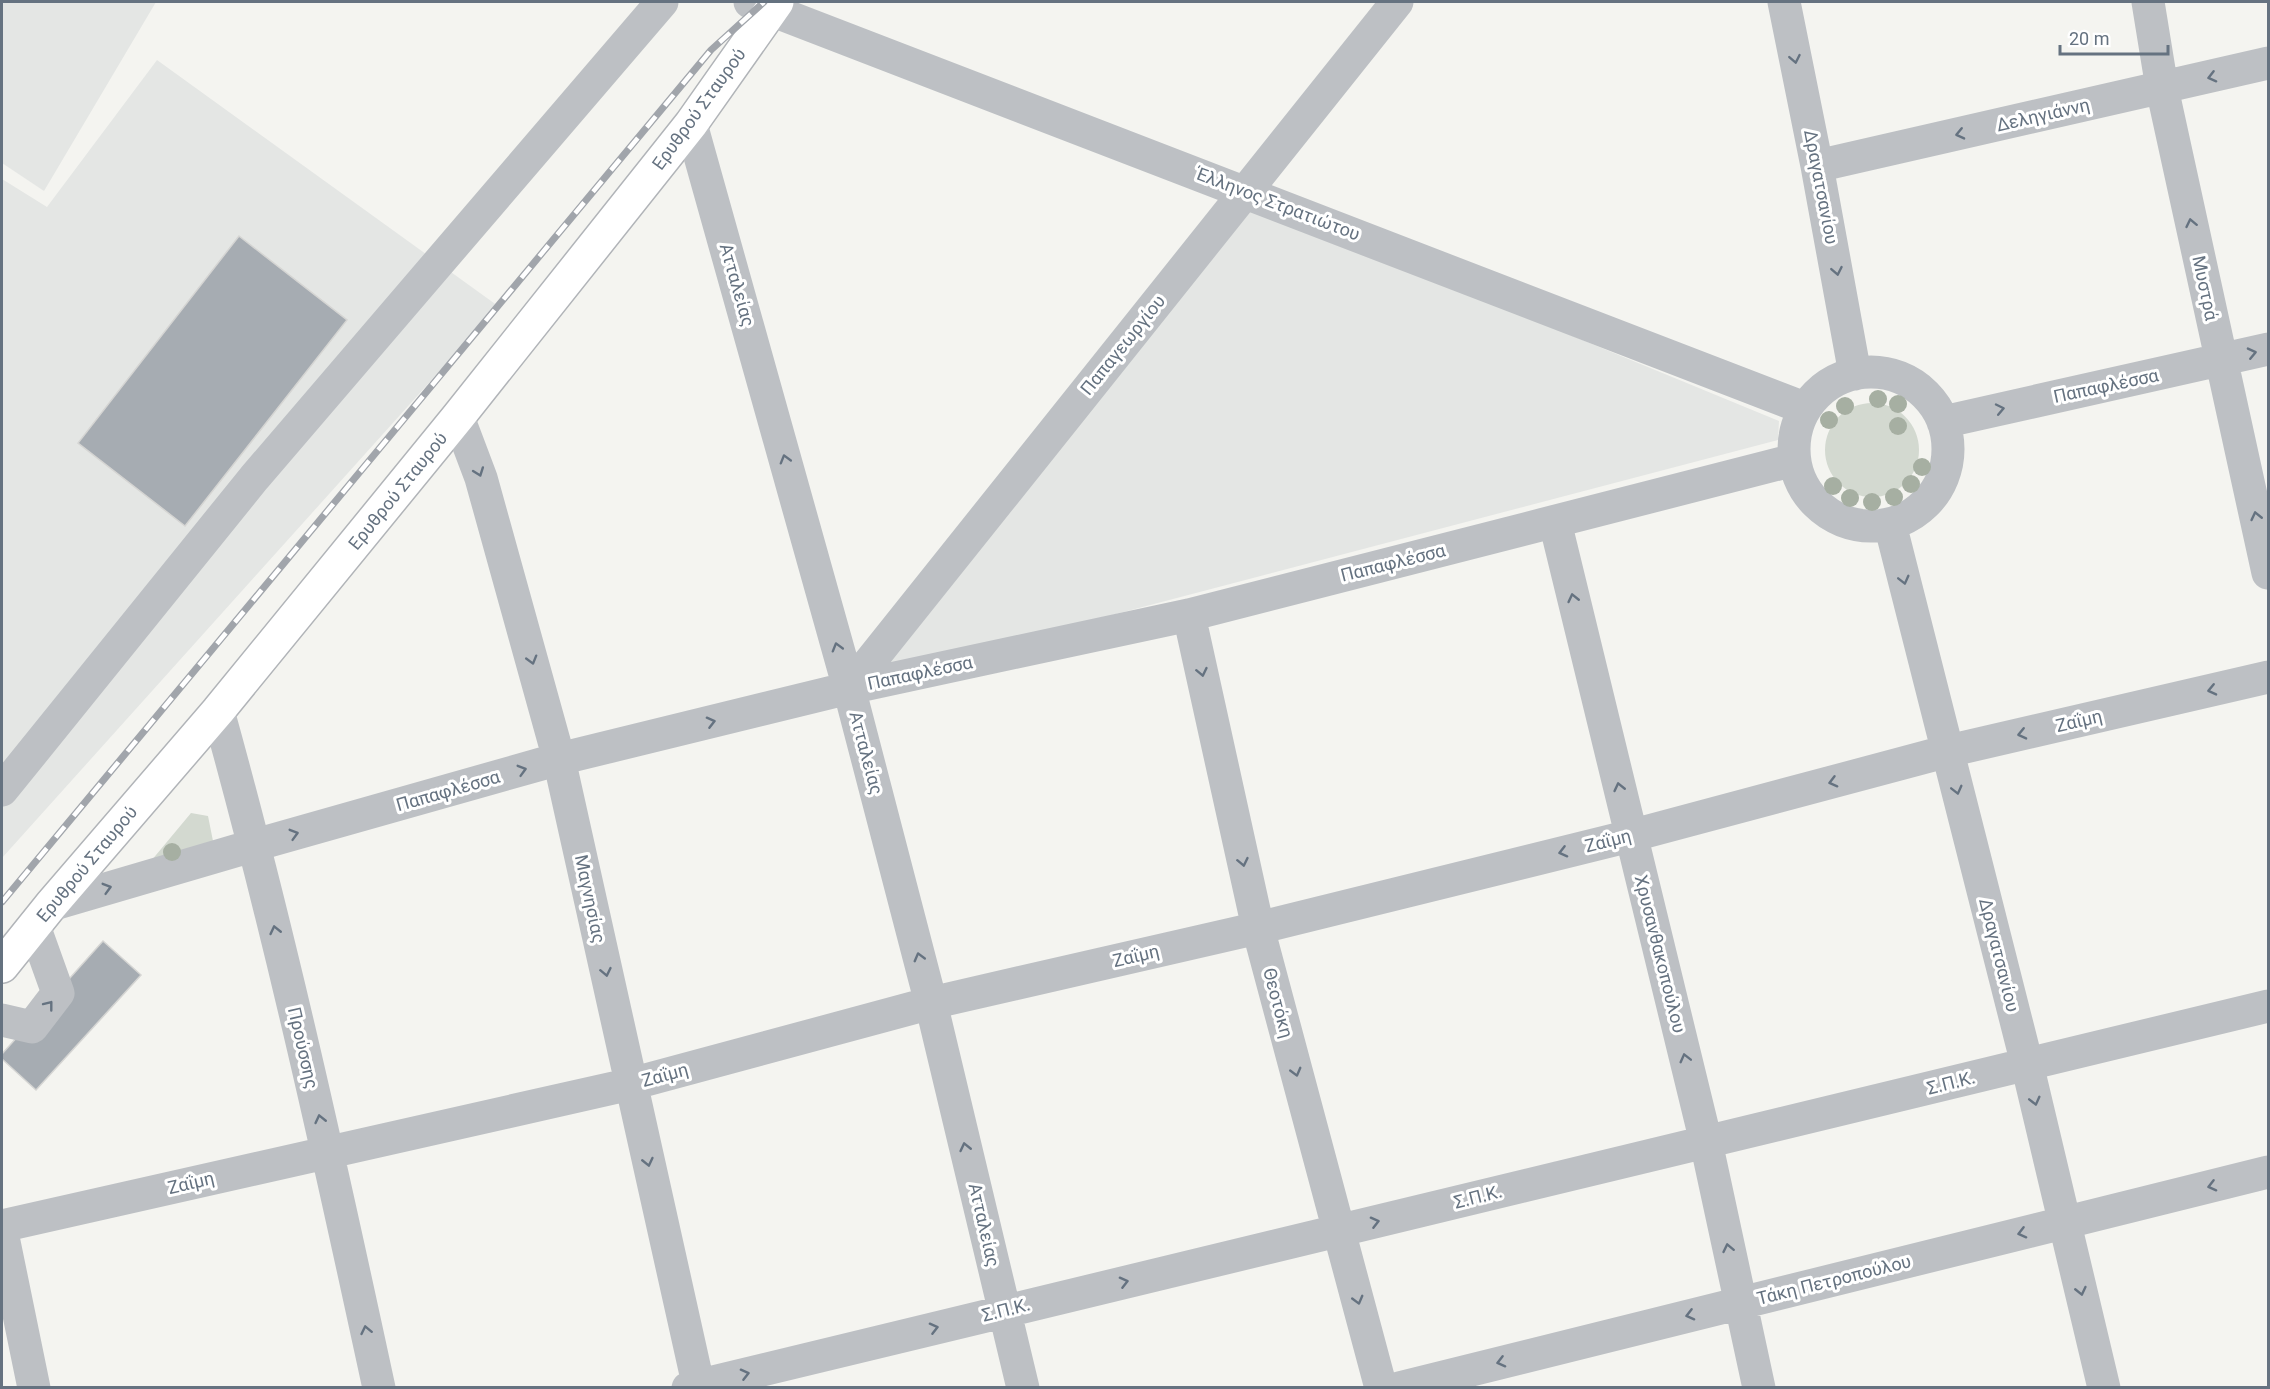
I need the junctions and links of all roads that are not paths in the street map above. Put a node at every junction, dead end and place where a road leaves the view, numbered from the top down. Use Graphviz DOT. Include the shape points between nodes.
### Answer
graph roads {
  1 [pos="662,2"];
  2 [pos="1396,2"];
  3 [pos="1784,2"];
  4 [pos="2148,2"];
  5 [pos="766,5"];
  6 [pos="2268,63"];
  7 [pos="2163,88"];
  8 [pos="691,124"];
  9 [pos="1817,166"];
  10 [pos="1246,192"];
  11 [pos="2268,350"];
  12 [pos="2221,361"];
  13 [pos="1855,374"];
  14 [pos="1804,408"];
  15 [pos="458,417"];
  16 [pos="1943,422"];
  17 [pos="1794,460"];
  18 [pos="1556,522"];
  19 [pos="1890,524"];
  20 [pos="2268,573"];
  21 [pos="1189,615"];
  22 [pos="2268,677"];
  23 [pos="849,688"];
  24 [pos="218,711"];
  25 [pos="1948,751"];
  26 [pos="560,759"];
  27 [pos="2,790"];
  28 [pos="1630,836"];
  29 [pos="255,845"];
  30 [pos="43,915"];
  31 [pos="1258,928"];
  32 [pos="2,966"];
  33 [pos="931,1003"];
  34 [pos="2268,1006"];
  35 [pos="2,1020"];
  36 [pos="2026,1064"];
  37 [pos="631,1084"];
  38 [pos="1706,1142"];
  39 [pos="328,1152"];
  40 [pos="2268,1172"];
  41 [pos="2065,1222"];
  42 [pos="2,1226"];
  43 [pos="1339,1230"];
  44 [pos="2,1232"];
  45 [pos="1739,1303"];
  46 [pos="1004,1311"];
  47 [pos="695,1387"];
  48 [pos="34,1388"];
  49 [pos="379,1388"];
  50 [pos="1023,1388"];
  51 [pos="1381,1388"];
  52 [pos="1399,1388"];
  53 [pos="1759,1388"];
  54 [pos="2104,1388"];
  1 -- 27 [label="street" via="254,478"];
  2 -- 10 [label="street, Παπαγεωργίου"];
  3 -- 9 [label="street, Δραγατσανίου, one-way"];
  4 -- 7 [label="street, Μυστρά"];
  5 -- 8 [label="main road, Ερυθρού Σταυρού"];
  5 -- 10 [label="street, Έλληνος Στρατιώτου"];
  6 -- 7 [label="street, Δεληγιάννη, one-way"];
  7 -- 9 [label="street, Δεληγιάννη, one-way"];
  12 -- 7 [label="street, Μυστρά, one-way"];
  8 -- 15 [label="main road, Ερυθρού Σταυρού"];
  23 -- 8 [label="street, Ατταλείας, one-way"];
  9 -- 13 [label="street, Δραγατσανίου, one-way"];
  10 -- 14 [label="street, Έλληνος Στρατιώτου"];
  10 -- 23 [label="street, Παπαγεωργίου"];
  12 -- 11 [label="street, Παπαφλέσσα, one-way"];
  16 -- 12 [label="street, Παπαφλέσσα, one-way"];
  20 -- 12 [label="street, Μυστρά, one-way"];
  13 -- 14 [label="street" via="1824,387"];
  13 -- 16 [label="street" via="1890,374 1913,384 1931,400"];
  14 -- 17 [label="street" via="1794,439"];
  15 -- 24 [label="main road, Ερυθρού Σταυρού"];
  15 -- 26 [label="street, Μαγνησίας, one-way" via="481,478"];
  16 -- 19 [label="street" via="1948,447 1944,472 1932,495 1914,513"];
  17 -- 18 [label="street, Παπαφλέσσα"];
  17 -- 19 [label="street" via="1806,490 1828,513 1868,526"];
  18 -- 21 [label="street, Παπαφλέσσα"];
  28 -- 18 [label="street, Χρυσανθακοπούλου, one-way"];
  19 -- 25 [label="street, Δραγατσανίου, one-way"];
  21 -- 23 [label="street, Παπαφλέσσα"];
  21 -- 31 [label="street, Θεοτόκη, one-way"];
  22 -- 25 [label="street, Ζαΐμη, one-way"];
  26 -- 23 [label="street, Παπαφλέσσα, one-way"];
  33 -- 23 [label="street, Ατταλείας, one-way"];
  24 -- 29 [label="street, Προύσσης"];
  24 -- 30 [label="main road, Ερυθρού Σταυρού"];
  25 -- 28 [label="street, Ζαΐμη, one-way"];
  25 -- 36 [label="street, Δραγατσανίου, one-way"];
  29 -- 26 [label="street, Παπαφλέσσα, one-way"];
  26 -- 37 [label="street, Μαγνησίας, one-way"];
  28 -- 31 [label="street, Ζαΐμη, one-way"];
  38 -- 28 [label="street, Χρυσανθακοπούλου, one-way"];
  30 -- 29 [label="street, Παπαφλέσσα, one-way"];
  39 -- 29 [label="street, Προύσσης, one-way"];
  30 -- 32 [label="main road, Ερυθρού Σταυρού"];
  35 -- 30 [label="street, one-way" via="32,1027 58,993"];
  31 -- 33 [label="street, Ζαΐμη"];
  31 -- 43 [label="street, Θεοτόκη, one-way"];
  33 -- 37 [label="street, Ζαΐμη"];
  46 -- 33 [label="street, Ατταλείας, one-way"];
  34 -- 36 [label="street, Σ.Π.Κ."];
  36 -- 38 [label="street, Σ.Π.Κ."];
  36 -- 41 [label="street, Δραγατσανίου, one-way"];
  37 -- 39 [label="street, Ζαΐμη"];
  37 -- 47 [label="street, Μαγνησίας, one-way"];
  43 -- 38 [label="street, Σ.Π.Κ., one-way"];
  45 -- 38 [label="street, Χρυσανθακοπούλου, one-way"];
  39 -- 42 [label="street, Ζαΐμη"];
  49 -- 39 [label="street, Προύσσης, one-way"];
  40 -- 41 [label="street, Τάκη Πετροπούλου, one-way"];
  41 -- 45 [label="street, Τάκη Πετροπούλου, one-way"];
  41 -- 54 [label="street, Δραγατσανίου, one-way"];
  46 -- 43 [label="street, Σ.Π.Κ., one-way"];
  43 -- 51 [label="street, Θεοτόκη, one-way"];
  44 -- 48 [label="street"];
  45 -- 52 [label="street, Τάκη Πετροπούλου, one-way"];
  45 -- 53 [label="street, Χρυσανθακοπούλου"];
  47 -- 46 [label="street, Σ.Π.Κ., one-way"];
  46 -- 50 [label="street, Ατταλείας"];
}
